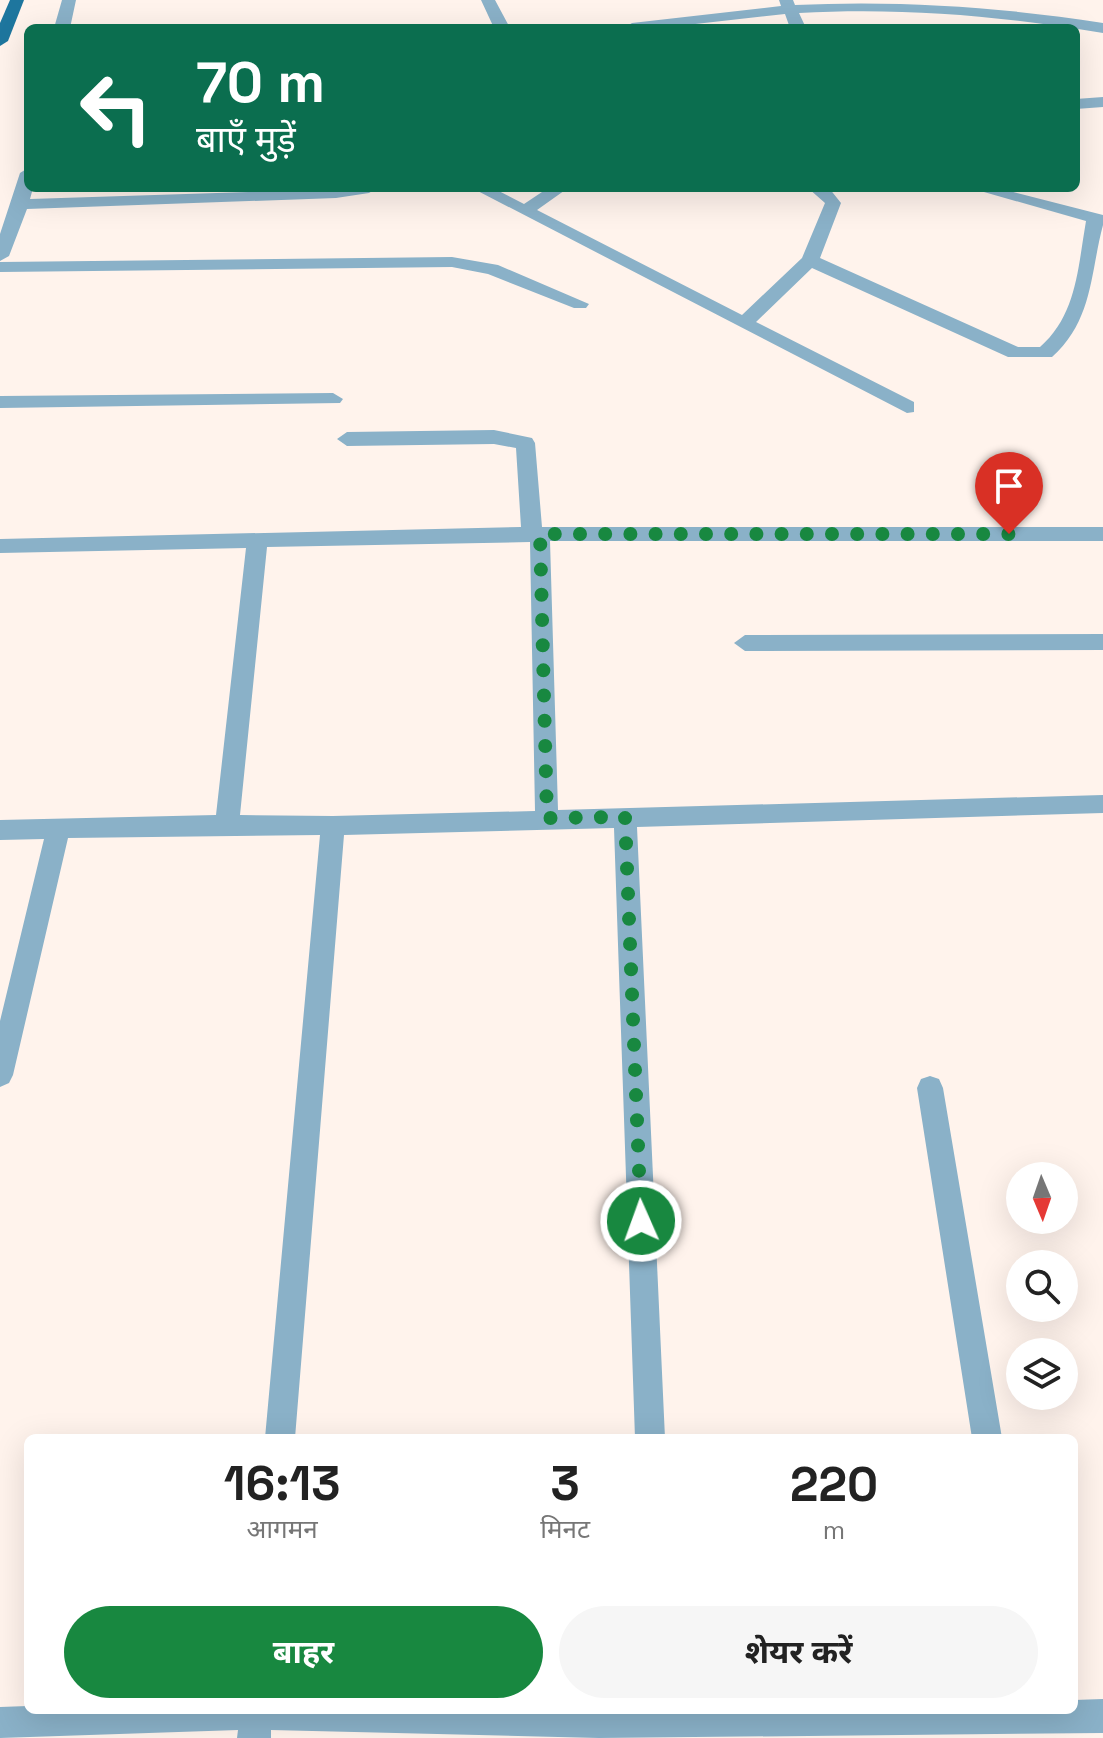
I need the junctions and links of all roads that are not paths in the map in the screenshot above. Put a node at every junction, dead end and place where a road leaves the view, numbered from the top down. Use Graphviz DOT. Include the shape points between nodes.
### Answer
graph roads {
  1 [pos="17,0"];
  2 [pos="69,0"];
  3 [pos="488,0"];
  4 [pos="906,1"];
  5 [pos="786,2"];
  6 [pos="1036,6"];
  7 [pos="995,7"];
  8 [pos="63,24"];
  9 [pos="500,24"];
  10 [pos="650,24"];
  11 [pos="796,24"];
  12 [pos="990,24"];
  13 [pos="1103,28"];
  14 [pos="0,41"];
  15 [pos="1103,102"];
  16 [pos="1080,104"];
  17 [pos="24,188"];
  18 [pos="343,192"];
  19 [pos="488,192"];
  20 [pos="554,192"];
  21 [pos="824,192"];
  22 [pos="994,192"];
  23 [pos="20,204"];
  24 [pos="524,211"];
  25 [pos="1099,219"];
  26 [pos="0,256"];
  27 [pos="810,260"];
  28 [pos="0,267"];
  29 [pos="580,304"];
  30 [pos="744,324"];
  31 [pos="333,399"];
  32 [pos="0,402"];
  33 [pos="907,407"];
  34 [pos="347,439"];
  35 [pos="536,534"];
  36 [pos="1103,534"];
  37 [pos="257,540"];
  38 [pos="0,546"];
  39 [pos="1103,642"];
  40 [pos="745,643"];
  41 [pos="1103,804"];
  42 [pos="625,817"];
  43 [pos="547,818"];
  44 [pos="227,824"];
  45 [pos="333,826"];
  46 [pos="58,829"];
  47 [pos="0,830"];
  48 [pos="0,1075"];
  49 [pos="930,1088"];
  50 [pos="280,1434"];
  51 [pos="650,1434"];
  52 [pos="986,1434"];
  53 [pos="1103,1716"];
  54 [pos="256,1720"];
  55 [pos="1034,1722"];
  56 [pos="0,1724"];
  57 [pos="661,1724"];
  1 -- 14 [label="main road"];
  2 -- 8 [label="street"];
  3 -- 9 [label="street"];
  4 -- 5 [label="street"];
  4 -- 7 [label="street"];
  5 -- 10 [label="street"];
  5 -- 11 [label="street"];
  6 -- 7 [label="street"];
  6 -- 13 [label="street"];
  7 -- 12 [label="street"];
  15 -- 16 [label="street"];
  17 -- 23 [label="street"];
  18 -- 23 [label="street"];
  19 -- 24 [label="street"];
  20 -- 24 [label="street"];
  21 -- 27 [label="street" via="833,203"];
  22 -- 25 [label="street"];
  23 -- 26 [label="street"];
  24 -- 30 [label="street"];
  25 -- 27 [label="street" via="1070,331 1045,353 1015,353"];
  27 -- 30 [label="street"];
  28 -- 29 [label="street" via="452,262 492,269"];
  30 -- 33 [label="street"];
  31 -- 32 [label="street"];
  34 -- 35 [label="street" via="494,437 525,443"];
  35 -- 36 [label="street"];
  35 -- 37 [label="street"];
  35 -- 43 [label="street"];
  37 -- 38 [label="street"];
  37 -- 44 [label="street"];
  39 -- 40 [label="street"];
  41 -- 42 [label="street"];
  42 -- 43 [label="street"];
  42 -- 51 [label="street"];
  43 -- 45 [label="street"];
  44 -- 45 [label="street"];
  44 -- 46 [label="street"];
  45 -- 50 [label="street"];
  46 -- 47 [label="street"];
  46 -- 48 [label="street"];
  49 -- 52 [label="street"];
  53 -- 55 [label="street"];
  54 -- 56 [label="street"];
  54 -- 57 [label="street"];
  55 -- 57 [label="street"];
}
